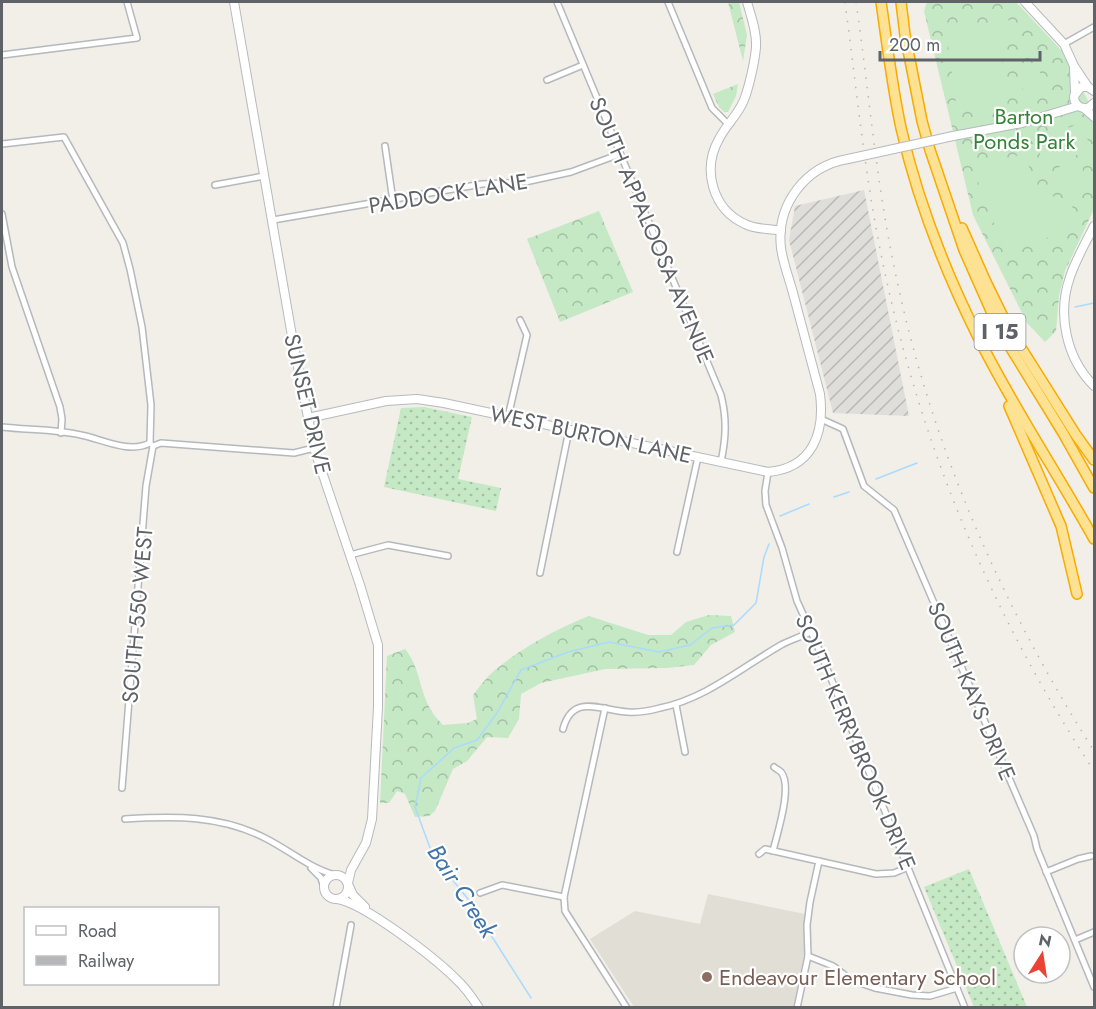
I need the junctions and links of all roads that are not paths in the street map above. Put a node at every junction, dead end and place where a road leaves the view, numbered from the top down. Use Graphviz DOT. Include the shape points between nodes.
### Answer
graph roads {
  1 [pos="127,2"];
  2 [pos="234,2"];
  3 [pos="557,2"];
  4 [pos="668,2"];
  5 [pos="747,2"];
  6 [pos="881,2"];
  7 [pos="901,2"];
  8 [pos="1025,2"];
  9 [pos="1095,27"];
  10 [pos="1064,44"];
  11 [pos="2,55"];
  12 [pos="583,65"];
  13 [pos="1074,66"];
  14 [pos="548,80"];
  15 [pos="1092,89"];
  16 [pos="1075,94"];
  17 [pos="1095,103"];
  18 [pos="1081,107"];
  19 [pos="1056,111"];
  20 [pos="1095,117"];
  21 [pos="728,124"];
  22 [pos="2,144"];
  23 [pos="385,146"];
  24 [pos="620,154"];
  25 [pos="934,162"];
  26 [pos="264,176"];
  27 [pos="215,185"];
  28 [pos="393,201"];
  29 [pos="2,214"];
  30 [pos="273,220"];
  31 [pos="2,226"];
  32 [pos="1095,226"];
  33 [pos="781,231"];
  34 [pos="520,320"];
  35 [pos="977,335"];
  36 [pos="1095,386"];
  37 [pos="508,417"];
  38 [pos="308,418"];
  39 [pos="821,418"];
  40 [pos="2,427"];
  41 [pos="569,430"];
  42 [pos="61,433"];
  43 [pos="151,445"];
  44 [pos="314,448"];
  45 [pos="698,457"];
  46 [pos="1095,460"];
  47 [pos="722,462"];
  48 [pos="768,472"];
  49 [pos="1095,488"];
  50 [pos="1095,539"];
  51 [pos="678,552"];
  52 [pos="350,555"];
  53 [pos="448,556"];
  54 [pos="540,573"];
  55 [pos="1077,594"];
  56 [pos="810,632"];
  57 [pos="676,705"];
  58 [pos="605,708"];
  59 [pos="563,729"];
  60 [pos="686,752"];
  61 [pos="774,767"];
  62 [pos="122,788"];
  63 [pos="125,819"];
  64 [pos="773,851"];
  65 [pos="759,854"];
  66 [pos="1091,856"];
  67 [pos="357,859"];
  68 [pos="819,861"];
  69 [pos="308,864"];
  70 [pos="908,867"];
  71 [pos="1046,872"];
  72 [pos="336,875"];
  73 [pos="348,884"];
  74 [pos="324,888"];
  75 [pos="480,892"];
  76 [pos="564,897"];
  77 [pos="337,899"];
  78 [pos="372,915"];
  79 [pos="351,925"];
  80 [pos="1095,932"];
  81 [pos="1075,940"];
  82 [pos="808,956"];
  83 [pos="1095,987"];
  84 [pos="957,988"];
  85 [pos="336,1008"];
  86 [pos="479,1008"];
  87 [pos="627,1008"];
  88 [pos="797,1008"];
  89 [pos="965,1008"];
  1 -- 11 [label="street" via="137,38"];
  2 -- 26 [label="street, SUNSET DRIVE"];
  3 -- 12 [label="street, SOUTH APPALOOSA AVENUE"];
  4 -- 21 [label="street" via="712,108"];
  5 -- 21 [label="street" via="756,46 744,100"];
  6 -- 35 [label="highway, I 15" via="906,146 949,274"];
  7 -- 25 [label="highway, I 15" via="922,121"];
  8 -- 10 [label="street"];
  9 -- 10 [label="street"];
  10 -- 13 [label="street"];
  12 -- 14 [label="street"];
  12 -- 24 [label="street, SOUTH APPALOOSA AVENUE"];
  13 -- 15 [label="street"];
  13 -- 16 [label="street"];
  15 -- 16 [label="street" via="1081,87"];
  16 -- 18 [label="street"];
  16 -- 19 [label="street"];
  17 -- 18 [label="street"];
  18 -- 19 [label="street"];
  18 -- 20 [label="street"];
  19 -- 33 [label="street, bridge" via="1022,123 822,167 797,189 788,204"];
  21 -- 33 [label="street" via="712,154 711,182 716,196 724,208 747,225"];
  22 -- 43 [label="street, SOUTH 550 WEST" via="64,137 123,243 142,327"];
  23 -- 28 [label="street"];
  24 -- 28 [label="street, PADDOCK LANE" via="571,172 525,182 482,184"];
  24 -- 47 [label="street, SOUTH APPALOOSA AVENUE" via="721,395 727,436"];
  25 -- 46 [label="highway" via="1008,327"];
  25 -- 49 [label="highway, I 15" via="964,250 999,329"];
  26 -- 27 [label="street"];
  26 -- 30 [label="street, SUNSET DRIVE"];
  28 -- 30 [label="street, PADDOCK LANE"];
  29 -- 31 [label="street"];
  30 -- 38 [label="street, SUNSET DRIVE"];
  31 -- 42 [label="street" via="12,267 60,406"];
  32 -- 36 [label="street" via="1069,279 1063,316 1075,358"];
  33 -- 39 [label="street, WEST BURTON LANE" via="781,249 820,394"];
  34 -- 37 [label="street" via="527,335"];
  35 -- 50 [label="highway, I 15" via="1012,402"];
  35 -- 55 [label="highway" via="1061,526"];
  37 -- 38 [label="street, WEST BURTON LANE" via="417,399 386,401"];
  37 -- 41 [label="street, WEST BURTON LANE"];
  38 -- 44 [label="street, SUNSET DRIVE"];
  39 -- 48 [label="street, WEST BURTON LANE" via="809,453 783,471"];
  39 -- 71 [label="street, SOUTH KAYS DRIVE" via="843,429 864,486 894,510"];
  40 -- 42 [label="street"];
  41 -- 45 [label="street, WEST BURTON LANE"];
  41 -- 54 [label="street"];
  42 -- 43 [label="street" via="123,445"];
  43 -- 44 [label="street" via="294,453"];
  43 -- 62 [label="street, SOUTH 550 WEST"];
  44 -- 52 [label="street, SUNSET DRIVE"];
  45 -- 47 [label="street, WEST BURTON LANE"];
  45 -- 51 [label="street"];
  47 -- 48 [label="street, WEST BURTON LANE"];
  48 -- 56 [label="street, SOUTH KERRYBROOK DRIVE" via="765,505"];
  52 -- 53 [label="street" via="388,545"];
  52 -- 67 [label="street, SUNSET DRIVE" via="378,645 373,803 368,836"];
  56 -- 57 [label="street"];
  56 -- 70 [label="street, SOUTH KERRYBROOK DRIVE"];
  57 -- 58 [label="street" via="642,712"];
  57 -- 60 [label="street"];
  58 -- 59 [label="street" via="594,706 574,711"];
  58 -- 76 [label="street"];
  61 -- 64 [label="street" via="786,783"];
  63 -- 69 [label="street" via="182,817 218,822 265,838"];
  64 -- 65 [label="street" via="765,849"];
  64 -- 68 [label="street"];
  66 -- 71 [label="street"];
  67 -- 72 [label="street"];
  67 -- 73 [label="street, SUNSET DRIVE"];
  68 -- 70 [label="street" via="876,874"];
  68 -- 82 [label="street" via="807,925"];
  69 -- 72 [label="street"];
  69 -- 74 [label="street" via="321,878"];
  70 -- 84 [label="street, SOUTH KERRYBROOK DRIVE"];
  71 -- 81 [label="street, SOUTH KAYS DRIVE"];
  72 -- 73 [label="street"];
  72 -- 74 [label="street" via="326,879"];
  73 -- 77 [label="street" via="346,895"];
  73 -- 78 [label="street"];
  74 -- 77 [label="street" via="327,895"];
  75 -- 76 [label="street" via="502,885"];
  76 -- 87 [label="street" via="565,911"];
  77 -- 78 [label="street"];
  78 -- 86 [label="street" via="446,970"];
  79 -- 85 [label="street"];
  80 -- 81 [label="street"];
  81 -- 83 [label="street, SOUTH KAYS DRIVE"];
  82 -- 84 [label="street" via="833,966 851,980 885,990 930,996"];
  82 -- 88 [label="street"];
  84 -- 89 [label="street, SOUTH KERRYBROOK DRIVE"];
}
